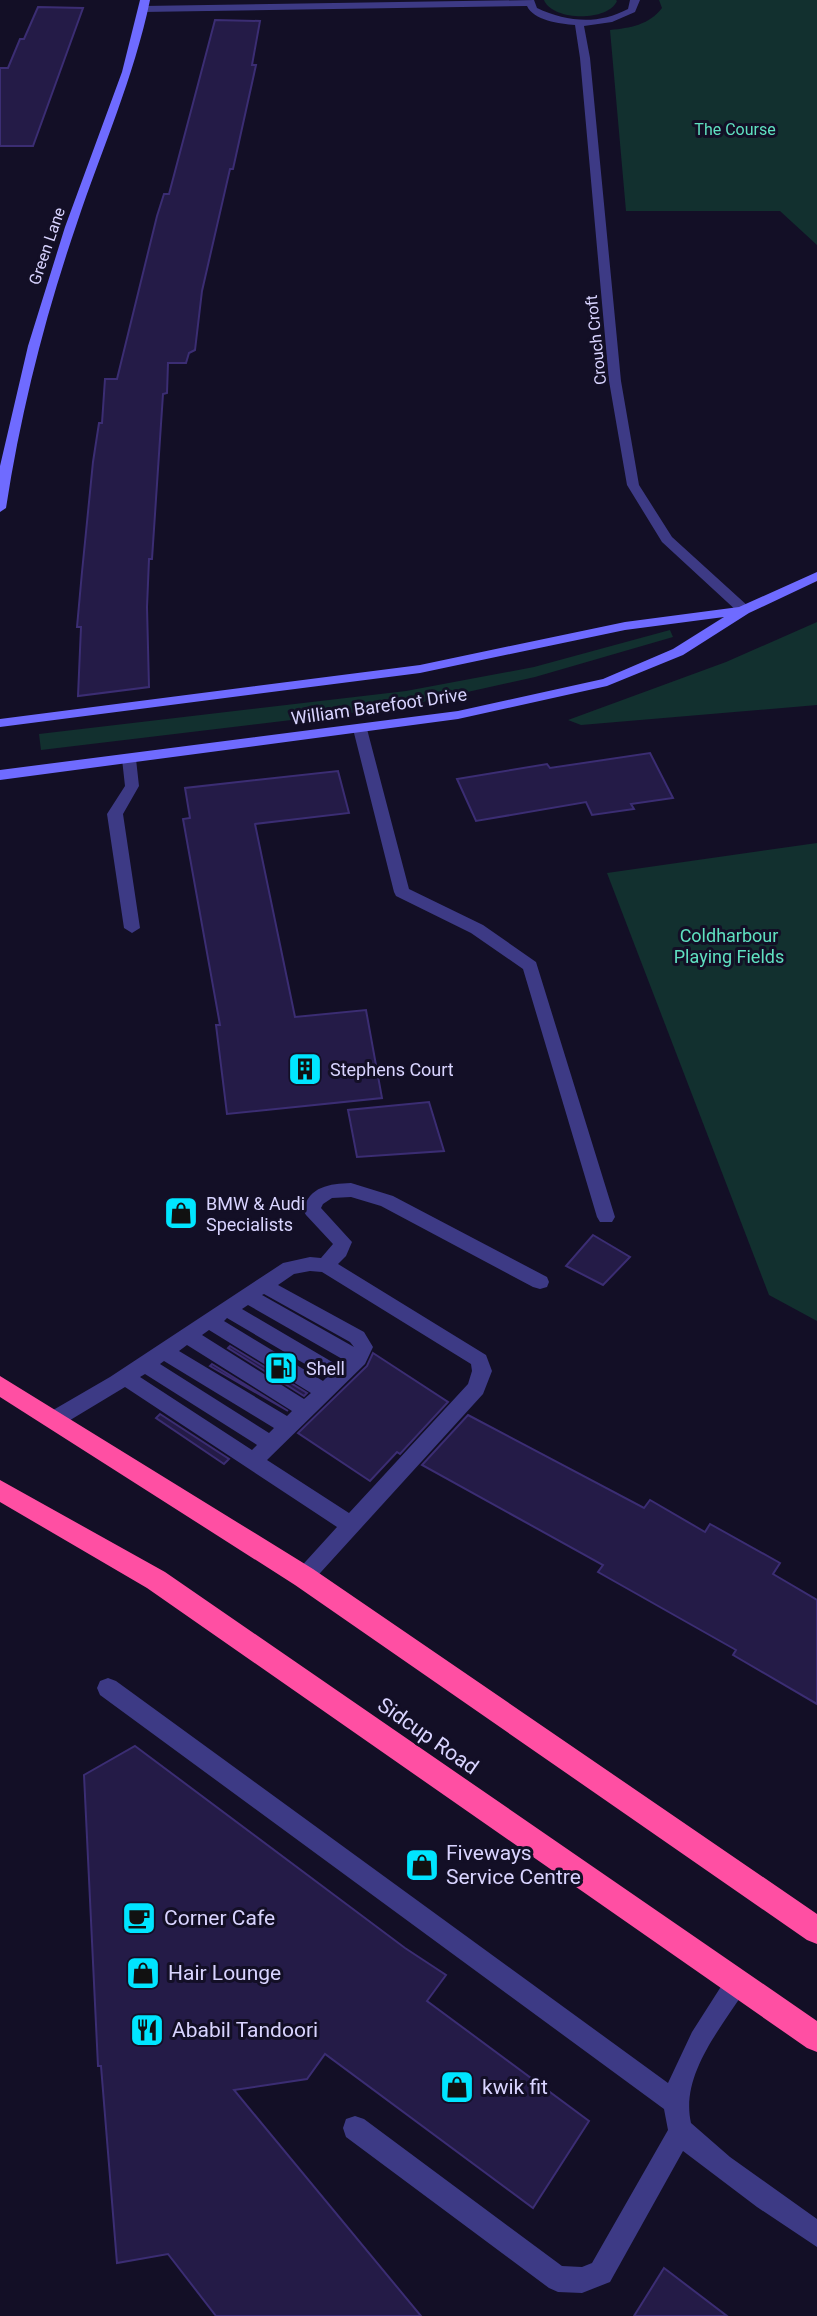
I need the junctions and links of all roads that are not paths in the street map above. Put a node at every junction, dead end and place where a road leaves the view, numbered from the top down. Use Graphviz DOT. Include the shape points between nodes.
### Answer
graph roads {
  1 [pos="635,0"];
  2 [pos="528,1"];
  3 [pos="144,4"];
  4 [pos="579,23"];
  5 [pos="0,508"];
  6 [pos="817,576"];
  7 [pos="744,610"];
  8 [pos="0,723"];
  9 [pos="360,729"];
  10 [pos="130,759"];
  11 [pos="0,775"];
  12 [pos="132,928"];
  13 [pos="606,1217"];
  14 [pos="325,1265"];
  15 [pos="540,1282"];
  16 [pos="255,1290"];
  17 [pos="227,1309"];
  18 [pos="209,1321"];
  19 [pos="188,1336"];
  20 [pos="164,1351"];
  21 [pos="145,1364"];
  22 [pos="340,1376"];
  23 [pos="125,1377"];
  24 [pos="0,1385"];
  25 [pos="324,1391"];
  26 [pos="305,1409"];
  27 [pos="55,1419"];
  28 [pos="288,1426"];
  29 [pos="271,1444"];
  30 [pos="253,1461"];
  31 [pos="0,1490"];
  32 [pos="351,1525"];
  33 [pos="304,1577"];
  34 [pos="108,1688"];
  35 [pos="817,1930"];
  36 [pos="737,1982"];
  37 [pos="817,2038"];
  38 [pos="676,2104"];
  39 [pos="355,2128"];
  40 [pos="681,2131"];
  41 [pos="817,2234"];
  1 -- 4 [label="street" via="632,10 623,16"];
  2 -- 3 [label="street"];
  2 -- 4 [label="street" via="544,16"];
  3 -- 5 [label="street, Green Lane" via="119,94 41,313 6,460"];
  4 -- 7 [label="street, Crouch Croft" via="615,381 633,485 667,539"];
  6 -- 7 [label="street, William Barefoot Drive"];
  7 -- 8 [label="street, William Barefoot Drive" via="625,626 420,669"];
  7 -- 9 [label="street, William Barefoot Drive" via="678,652 607,682 457,715"];
  9 -- 10 [label="street, William Barefoot Drive"];
  9 -- 13 [label="street" via="402,892 477,929 530,966"];
  10 -- 11 [label="street, William Barefoot Drive"];
  10 -- 12 [label="street" via="132,786 115,814"];
  14 -- 15 [label="street" via="341,1251 343,1242 312,1210 315,1200 329,1191 351,1190 387,1201"];
  14 -- 16 [label="street" via="289,1268"];
  14 -- 32 [label="street" via="478,1360 482,1371 476,1388"];
  16 -- 17 [label="street"];
  16 -- 22 [label="street" via="357,1337 364,1347"];
  17 -- 18 [label="street"];
  17 -- 22 [label="street"];
  18 -- 19 [label="street"];
  18 -- 25 [label="street"];
  19 -- 20 [label="street"];
  19 -- 26 [label="street"];
  20 -- 21 [label="street"];
  20 -- 28 [label="street"];
  21 -- 23 [label="street"];
  21 -- 29 [label="street"];
  22 -- 25 [label="street"];
  23 -- 27 [label="street"];
  23 -- 30 [label="street"];
  24 -- 27 [label="highway"];
  25 -- 26 [label="street"];
  26 -- 28 [label="street"];
  27 -- 33 [label="highway"];
  28 -- 29 [label="street"];
  29 -- 30 [label="street"];
  30 -- 32 [label="street"];
  31 -- 36 [label="highway, Sidcup Road" via="156,1580"];
  32 -- 33 [label="street"];
  33 -- 35 [label="highway"];
  34 -- 38 [label="street"];
  36 -- 37 [label="highway, Sidcup Road"];
  36 -- 38 [label="street" via="702,2038 679,2084"];
  38 -- 40 [label="street"];
  39 -- 40 [label="street" via="558,2279 582,2280 601,2273"];
  40 -- 41 [label="street" via="708,2156"];
}
